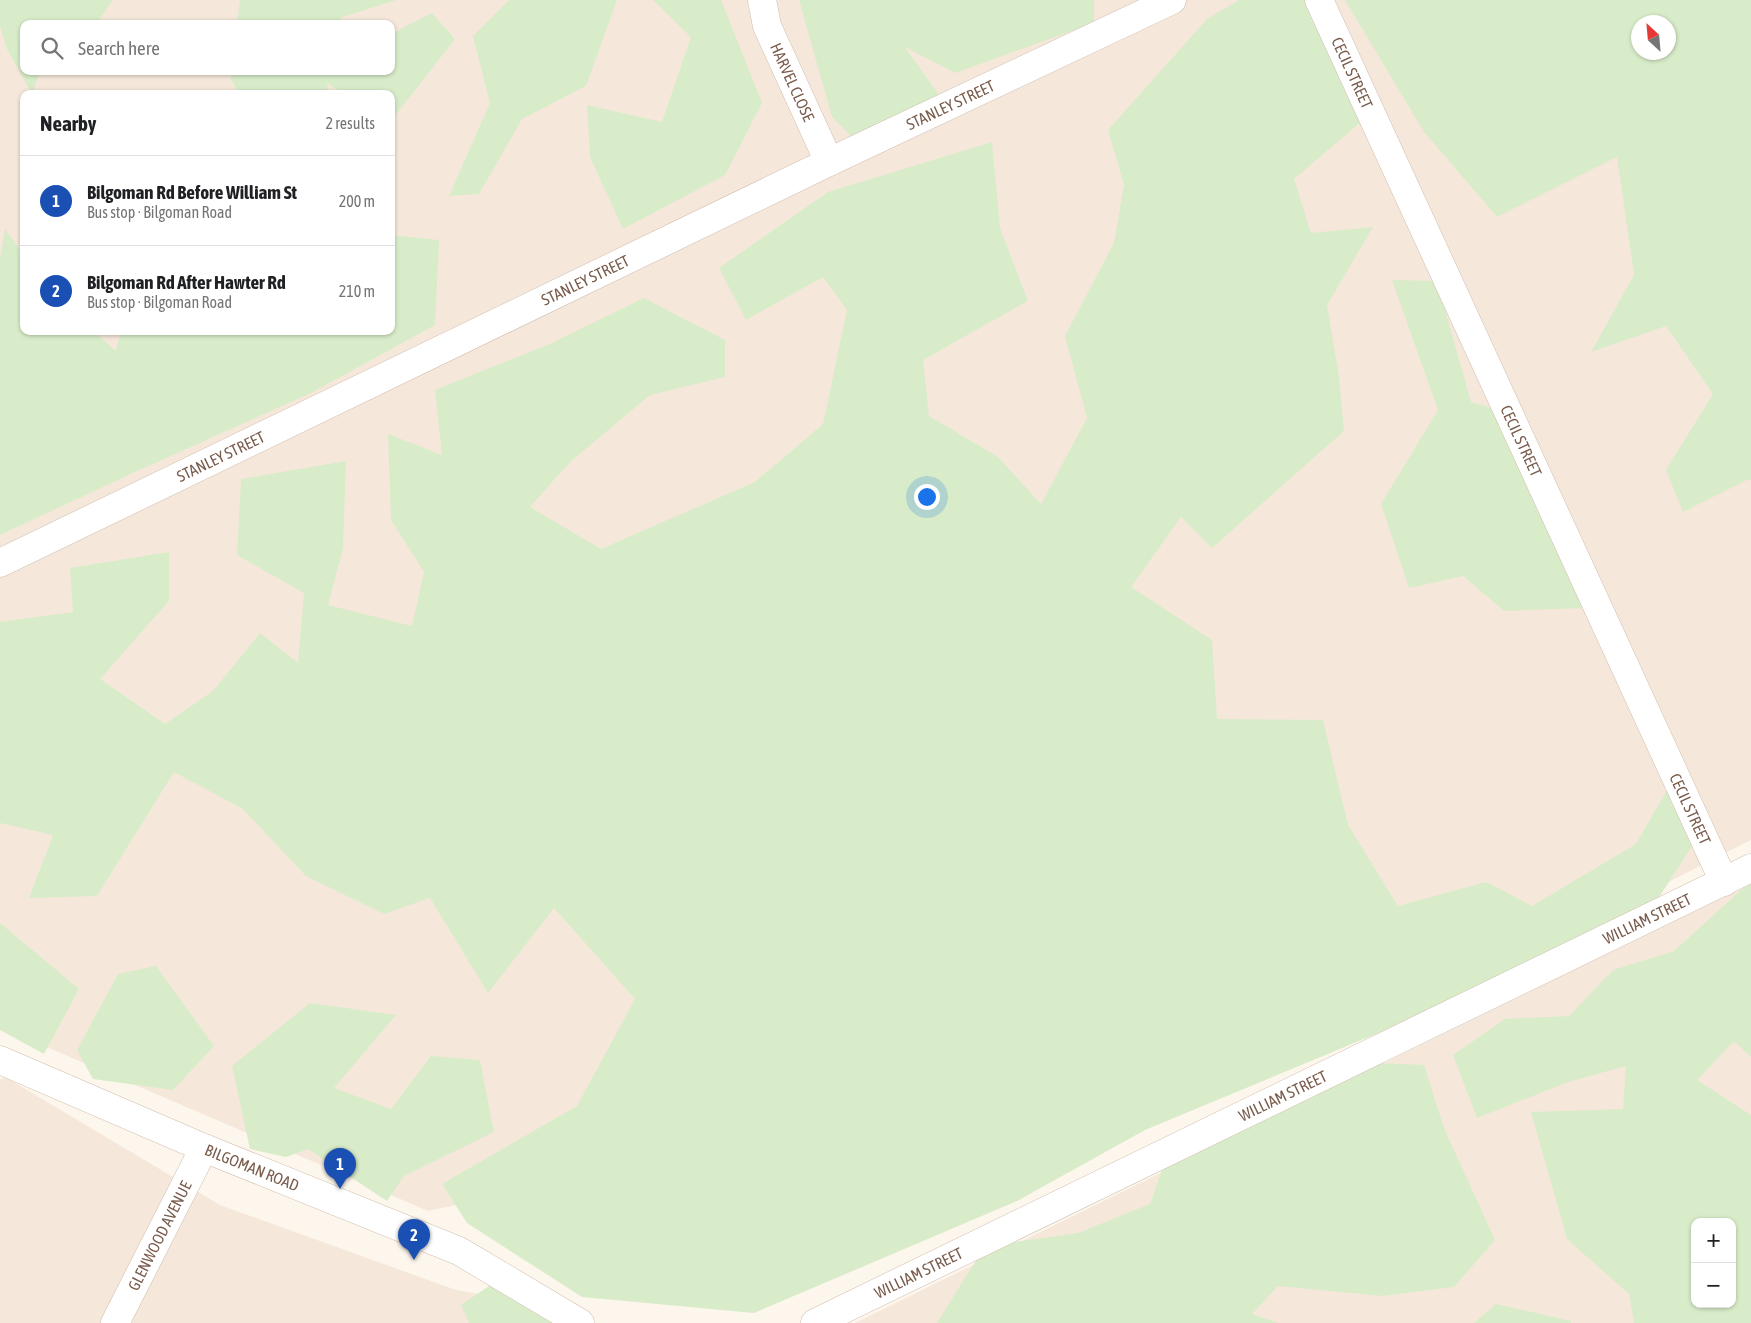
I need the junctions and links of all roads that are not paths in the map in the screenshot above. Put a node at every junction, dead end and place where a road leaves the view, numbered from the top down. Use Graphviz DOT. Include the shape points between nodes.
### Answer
graph roads {
  1 [pos="762,0"];
  2 [pos="1172,0"];
  3 [pos="1320,0"];
  4 [pos="829,162"];
  5 [pos="0,563"];
  6 [pos="1751,868"];
  7 [pos="1724,882"];
  8 [pos="0,1060"];
  9 [pos="204,1148"];
  10 [pos="114,1323"];
  11 [pos="580,1323"];
  12 [pos="815,1323"];
  1 -- 4 [label="street, HARVEL CLOSE" via="767,26"];
  2 -- 4 [label="street, STANLEY STREET"];
  3 -- 7 [label="street, CECIL STREET"];
  4 -- 5 [label="street, STANLEY STREET"];
  6 -- 7 [label="street, WILLIAM STREET"];
  7 -- 12 [label="street, WILLIAM STREET"];
  8 -- 9 [label="street, BILGOMAN ROAD"];
  9 -- 10 [label="street, GLENWOOD AVENUE"];
  9 -- 11 [label="street, BILGOMAN ROAD" via="459,1251"];
}
